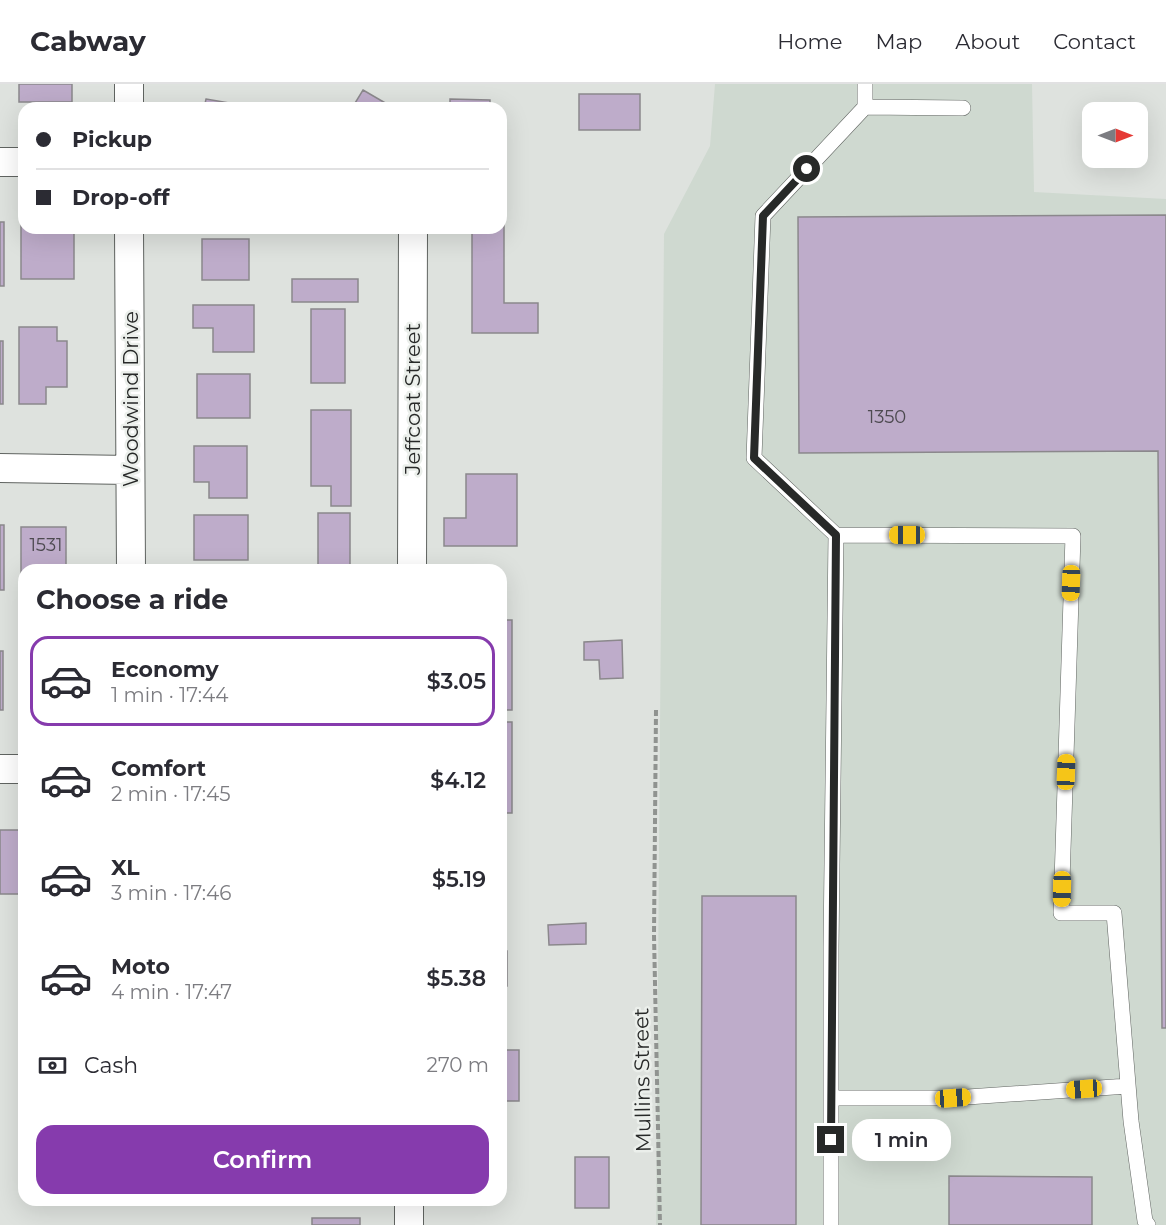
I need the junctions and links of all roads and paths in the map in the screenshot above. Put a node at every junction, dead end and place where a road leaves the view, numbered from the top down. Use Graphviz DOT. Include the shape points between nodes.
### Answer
graph roads {
  1 [pos="129,84"];
  2 [pos="865,84"];
  3 [pos="129,102"];
  4 [pos="865,107"];
  5 [pos="963,108"];
  6 [pos="0,162"];
  7 [pos="18,162"];
  8 [pos="129,234"];
  9 [pos="413,234"];
  10 [pos="0,468"];
  11 [pos="130,470"];
  12 [pos="836,535"];
  13 [pos="131,564"];
  14 [pos="412,564"];
  15 [pos="656,710"];
  16 [pos="0,769"];
  17 [pos="18,769"];
  18 [pos="1128,1086"];
  19 [pos="831,1098"];
  20 [pos="409,1206"];
  21 [pos="409,1225"];
  22 [pos="660,1225"];
  23 [pos="831,1225"];
  24 [pos="1148,1225"];
  1 -- 3 [label="street"];
  2 -- 4 [label="lane"];
  4 -- 5 [label="lane"];
  4 -- 12 [label="lane" via="763,216 754,458"];
  6 -- 7 [label="street"];
  8 -- 11 [label="street, Woodwind Drive"];
  9 -- 14 [label="street, Jeffcoat Street"];
  10 -- 11 [label="street"];
  11 -- 13 [label="street, Woodwind Drive"];
  12 -- 18 [label="lane" via="1073,536 1061,913 1114,913"];
  12 -- 19 [label="lane"];
  15 -- 22 [label="path, Mullins Street" via="654,935"];
  16 -- 17 [label="street"];
  18 -- 19 [label="lane" via="953,1098"];
  18 -- 24 [label="lane"];
  19 -- 23 [label="lane"];
  20 -- 21 [label="street"];
}
